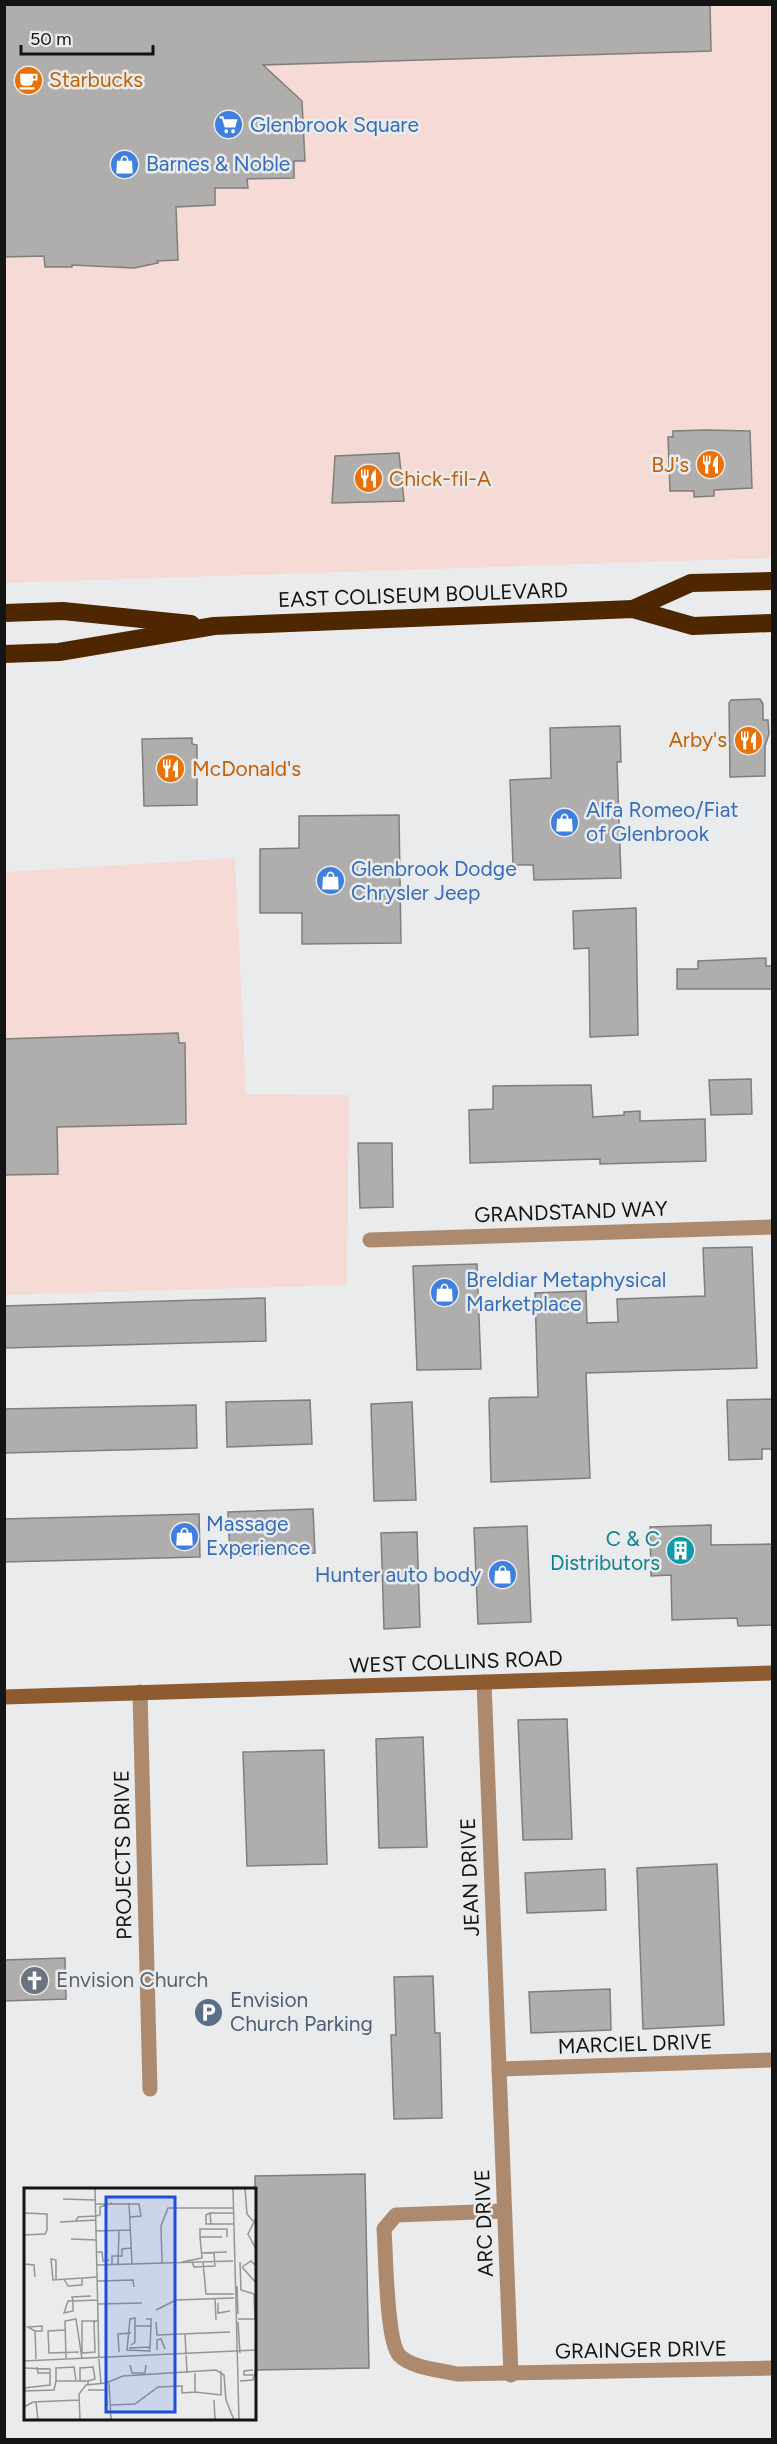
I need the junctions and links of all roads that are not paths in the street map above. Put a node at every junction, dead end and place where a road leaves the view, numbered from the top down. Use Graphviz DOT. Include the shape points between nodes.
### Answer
graph roads {
  1 [pos="772,581"];
  2 [pos="633,609"];
  3 [pos="4,613"];
  4 [pos="772,623"];
  5 [pos="214,626"];
  6 [pos="4,654"];
  7 [pos="772,1227"];
  8 [pos="370,1240"];
  9 [pos="772,1673"];
  10 [pos="484,1682"];
  11 [pos="140,1692"];
  12 [pos="4,1697"];
  13 [pos="772,2060"];
  14 [pos="499,2069"];
  15 [pos="150,2089"];
  16 [pos="504,2211"];
  17 [pos="772,2368"];
  18 [pos="511,2374"];
  1 -- 2 [label="highway, EAST COLISEUM BOULEVARD" via="691,583"];
  2 -- 4 [label="highway, EAST COLISEUM BOULEVARD" via="693,626"];
  2 -- 5 [label="highway, EAST COLISEUM BOULEVARD"];
  3 -- 5 [label="highway, EAST COLISEUM BOULEVARD" via="63,611"];
  5 -- 6 [label="highway, EAST COLISEUM BOULEVARD" via="59,652"];
  7 -- 8 [label="street, GRANDSTAND WAY"];
  9 -- 10 [label="street, WEST COLLINS ROAD"];
  10 -- 11 [label="street, WEST COLLINS ROAD"];
  10 -- 14 [label="street, JEAN DRIVE"];
  11 -- 12 [label="street, WEST COLLINS ROAD"];
  11 -- 15 [label="street, PROJECTS DRIVE"];
  13 -- 14 [label="street, MARCIEL DRIVE"];
  14 -- 16 [label="street, ARC DRIVE"];
  16 -- 18 [label="street, ARC DRIVE"];
  16 -- 18 [label="street, GRAINGER DRIVE" via="396,2215 384,2229 391,2334 399,2354 412,2362 457,2374"];
  17 -- 18 [label="street, GRAINGER DRIVE"];
}
